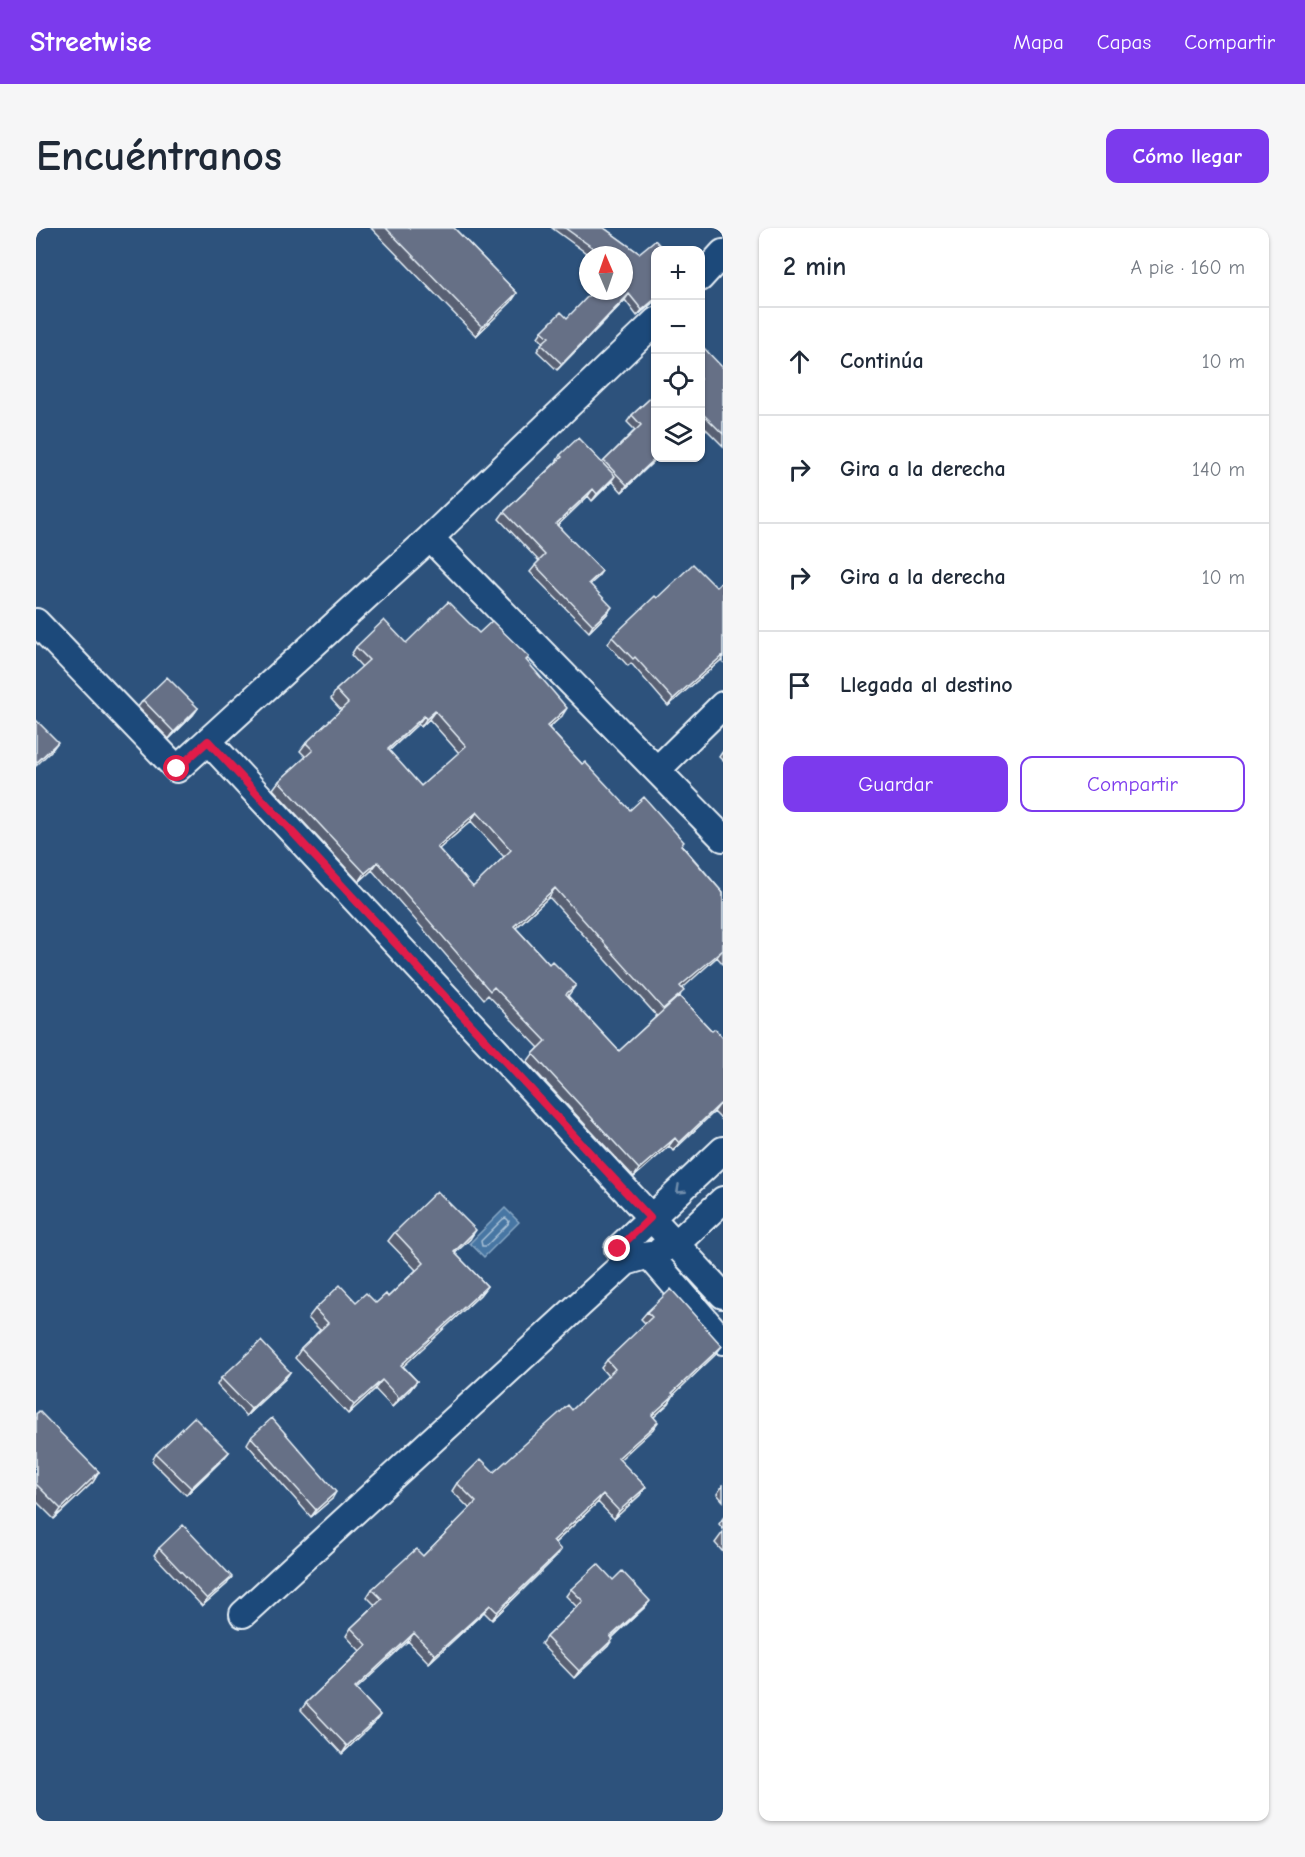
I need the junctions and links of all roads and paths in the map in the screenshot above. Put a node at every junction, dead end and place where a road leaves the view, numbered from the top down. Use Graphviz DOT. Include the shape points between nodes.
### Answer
graph roads {
  1 [pos="651,326"];
  2 [pos="429,538"];
  3 [pos="36,622"];
  4 [pos="723,705"];
  5 [pos="208,741"];
  6 [pos="658,770"];
  7 [pos="723,838"];
  8 [pos="723,1150"];
  9 [pos="723,1200"];
  10 [pos="650,1218"];
  11 [pos="676,1244"];
  12 [pos="631,1255"];
  13 [pos="723,1295"];
  14 [pos="723,1341"];
  15 [pos="243,1614"];
  1 -- 2 [label="street"];
  2 -- 5 [label="street"];
  2 -- 6 [label="street"];
  3 -- 5 [label="street" via="177,769"];
  4 -- 6 [label="street"];
  5 -- 10 [label="street"];
  6 -- 7 [label="street"];
  8 -- 10 [label="street, one-way"];
  9 -- 11 [label="street"];
  10 -- 11 [label="street"];
  10 -- 12 [label="street"];
  11 -- 12 [label="street"];
  11 -- 13 [label="street"];
  12 -- 14 [label="street"];
  12 -- 15 [label="street"];
}
